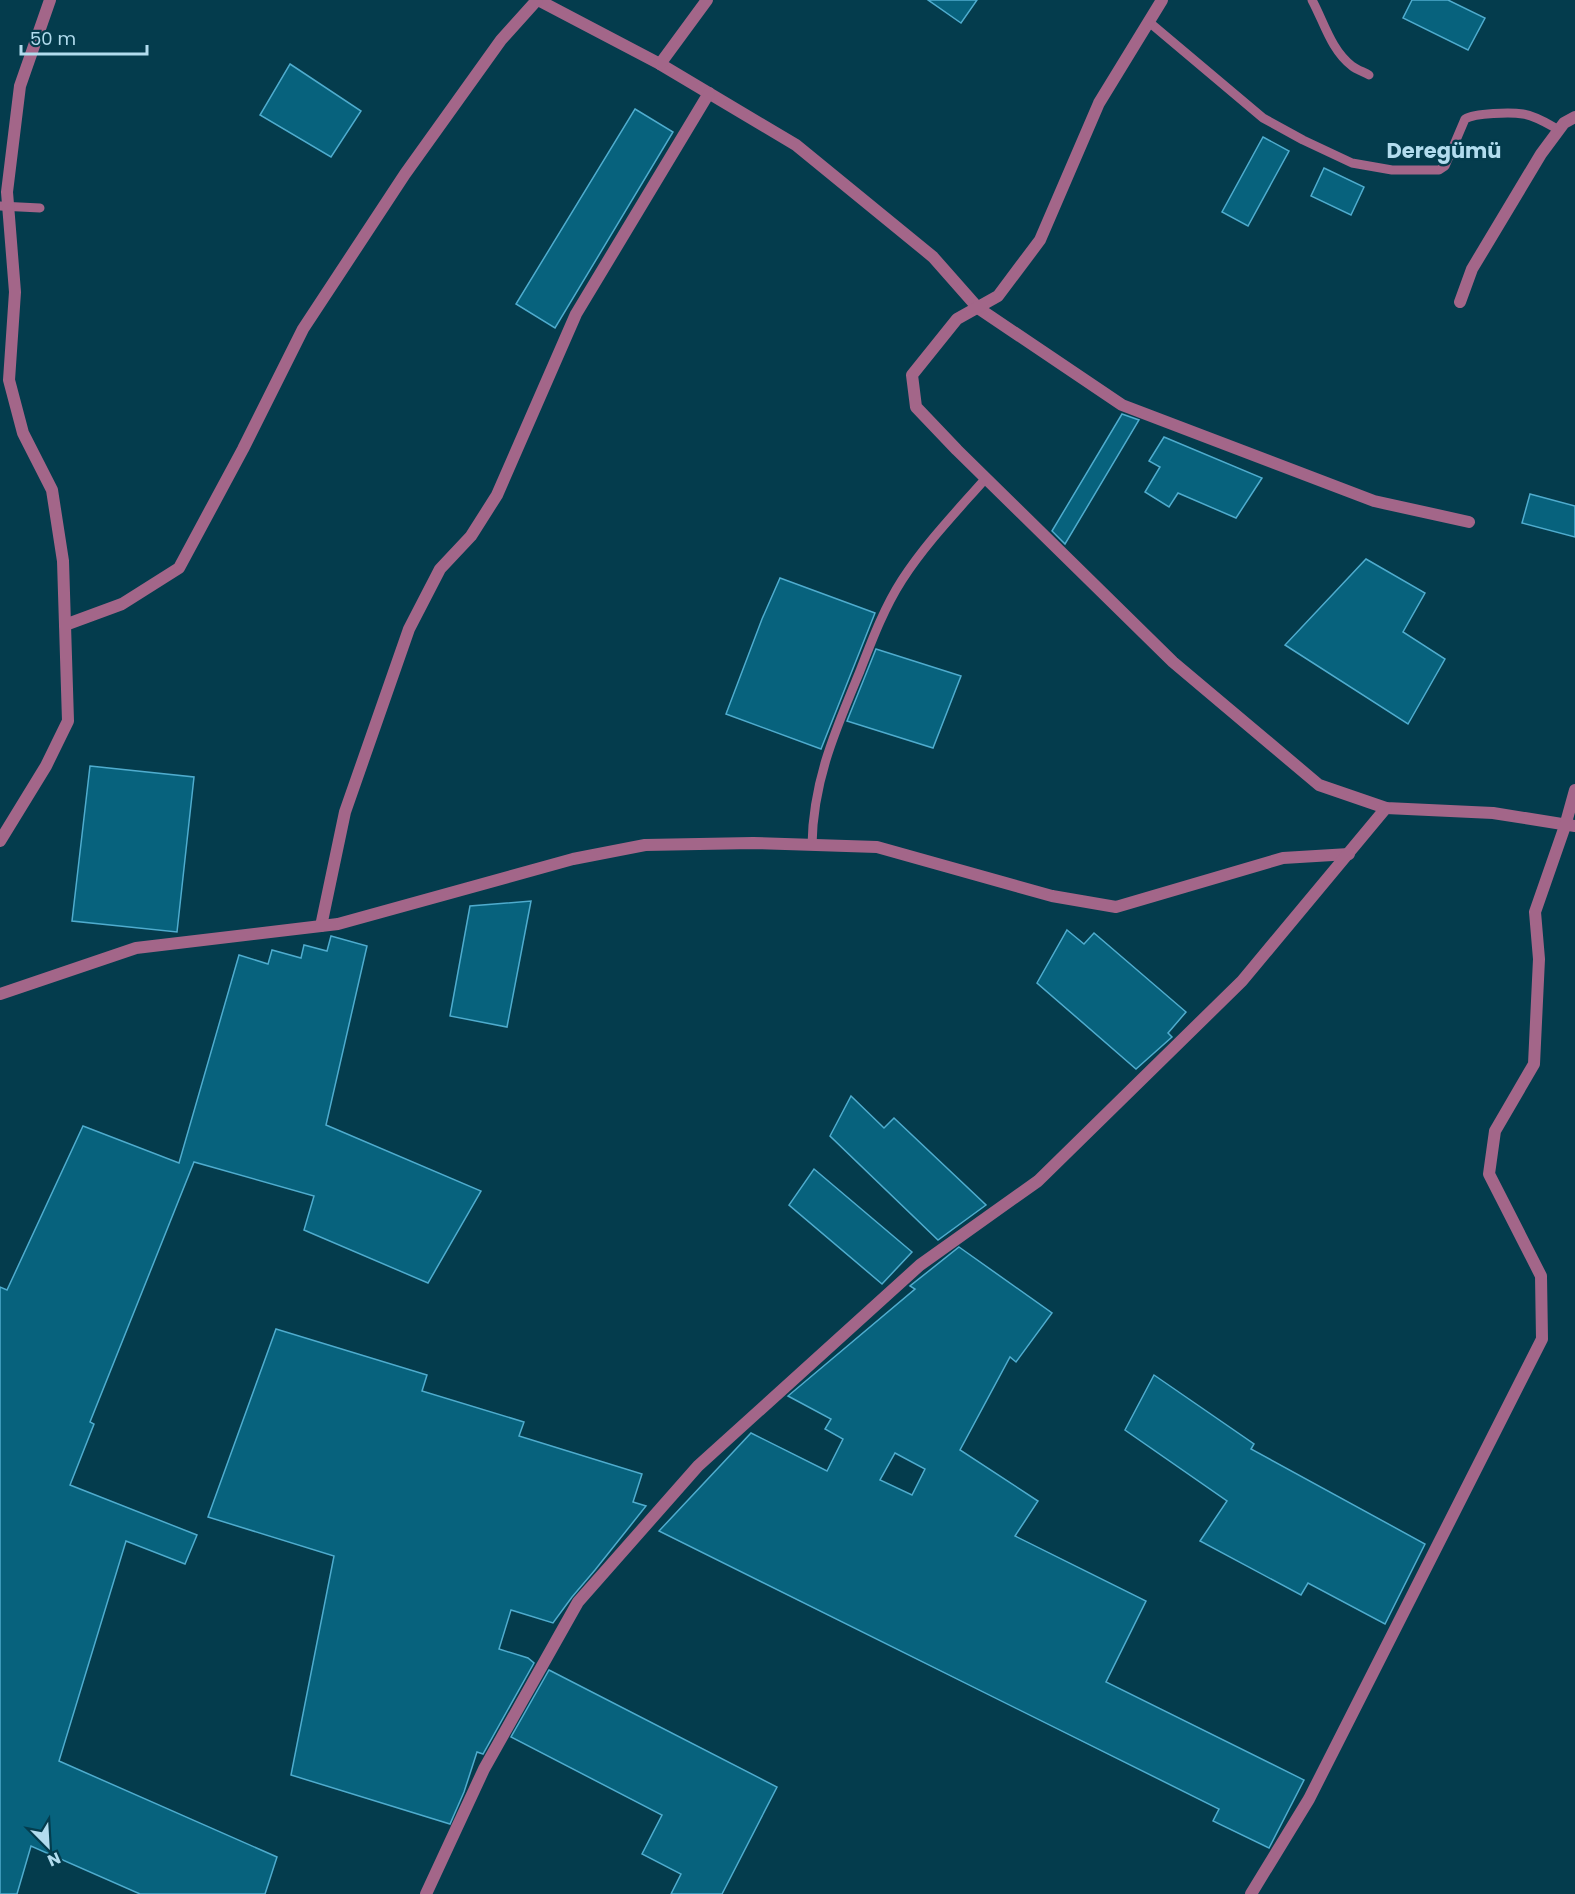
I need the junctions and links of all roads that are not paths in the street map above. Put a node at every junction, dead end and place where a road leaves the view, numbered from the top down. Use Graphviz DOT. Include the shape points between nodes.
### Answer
graph roads {
  1 [pos="50,0"];
  2 [pos="538,0"];
  3 [pos="707,0"];
  4 [pos="1162,0"];
  5 [pos="1312,0"];
  6 [pos="1149,22"];
  7 [pos="660,64"];
  8 [pos="1369,75"];
  9 [pos="710,93"];
  10 [pos="1575,117"];
  11 [pos="1559,130"];
  12 [pos="4,206"];
  13 [pos="40,208"];
  14 [pos="1460,302"];
  15 [pos="978,308"];
  16 [pos="986,478"];
  17 [pos="1469,522"];
  18 [pos="65,625"];
  19 [pos="1575,790"];
  20 [pos="1386,808"];
  21 [pos="1570,826"];
  22 [pos="0,841"];
  23 [pos="812,845"];
  24 [pos="1349,854"];
  25 [pos="321,926"];
  26 [pos="0,994"];
  27 [pos="426,1894"];
  28 [pos="1251,1894"];
  1 -- 12 [label="street" via="20,86"];
  2 -- 7 [label="street"];
  2 -- 18 [label="street" via="501,40 418,155 303,329 179,568 122,604"];
  3 -- 7 [label="street"];
  4 -- 6 [label="street"];
  5 -- 8 [label="lane" via="1338,49 1352,66"];
  6 -- 11 [label="lane" via="1263,118 1352,163 1392,170 1439,170 1445,166 1465,119 1478,115 1522,114"];
  6 -- 15 [label="street" via="1099,103 1040,240 998,296"];
  7 -- 9 [label="street"];
  9 -- 15 [label="street" via="796,145 933,257"];
  9 -- 25 [label="street" via="576,314 497,495 471,536 440,569 409,628 345,812"];
  10 -- 11 [label="street"];
  11 -- 14 [label="street" via="1488,240 1472,268"];
  12 -- 13 [label="lane"];
  12 -- 18 [label="street" via="15,292 9,380 23,433 52,490 63,561"];
  15 -- 16 [label="street" via="957,319 912,375 916,407"];
  15 -- 17 [label="street" via="1122,405 1374,501"];
  16 -- 20 [label="street" via="1173,662 1318,785"];
  16 -- 23 [label="lane" via="918,557 880,621 819,780"];
  18 -- 22 [label="street" via="68,721 46,766"];
  19 -- 21 [label="street"];
  20 -- 21 [label="street" via="1493,813"];
  20 -- 24 [label="street"];
  21 -- 28 [label="street" via="1535,912 1539,959 1534,1064 1495,1131 1489,1174 1541,1276 1542,1339 1309,1799"];
  23 -- 24 [label="street" via="877,847 1052,896 1116,907 1283,858"];
  23 -- 25 [label="street" via="645,845 573,859"];
  24 -- 27 [label="street" via="1242,981 1038,1181 920,1265 698,1466 578,1602 484,1769"];
  25 -- 26 [label="street" via="136,948"];
}
